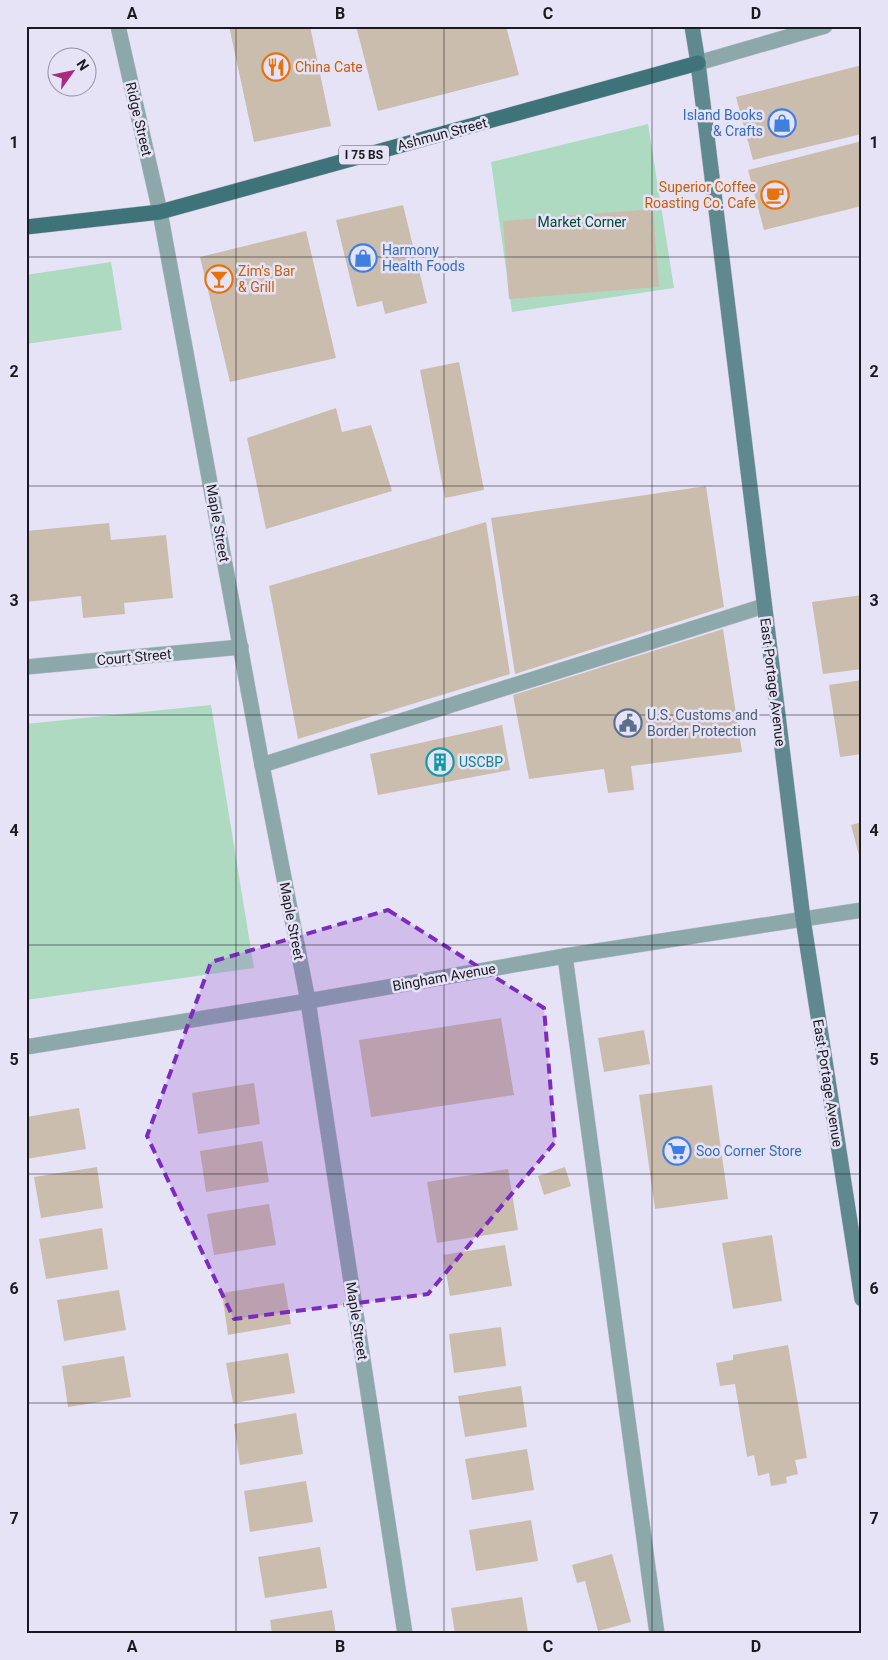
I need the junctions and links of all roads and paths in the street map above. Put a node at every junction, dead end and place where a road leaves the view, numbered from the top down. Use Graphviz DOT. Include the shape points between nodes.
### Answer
graph roads {
  1 [pos="118,26"];
  2 [pos="692,26"];
  3 [pos="825,26"];
  4 [pos="698,63"];
  5 [pos="160,212"];
  6 [pos="26,227"];
  7 [pos="764,606"];
  8 [pos="241,647"];
  9 [pos="26,667"];
  10 [pos="262,765"];
  11 [pos="862,910"];
  12 [pos="803,919"];
  13 [pos="565,956"];
  14 [pos="308,1001"];
  15 [pos="26,1046"];
  16 [pos="862,1298"];
  17 [pos="405,1634"];
  18 [pos="657,1634"];
  1 -- 5 [label="street, Ridge Street"];
  2 -- 4 [label="main road, East Portage Avenue"];
  3 -- 4 [label="street, Ashmun Street"];
  4 -- 5 [label="main road, Ashmun Street / I 75 BS"];
  4 -- 7 [label="main road, East Portage Avenue"];
  5 -- 6 [label="main road, Ashmun Street / I 75 BS"];
  5 -- 8 [label="street, Maple Street"];
  7 -- 10 [label="street"];
  7 -- 12 [label="main road, East Portage Avenue"];
  8 -- 9 [label="street, Court Street"];
  8 -- 10 [label="street, Maple Street"];
  10 -- 14 [label="street, Maple Street"];
  11 -- 12 [label="street, Bingham Avenue"];
  12 -- 13 [label="street, Bingham Avenue"];
  12 -- 16 [label="main road, East Portage Avenue"];
  13 -- 14 [label="street, Bingham Avenue"];
  13 -- 18 [label="street"];
  14 -- 15 [label="street, Bingham Avenue"];
  14 -- 17 [label="street, Maple Street"];
}
